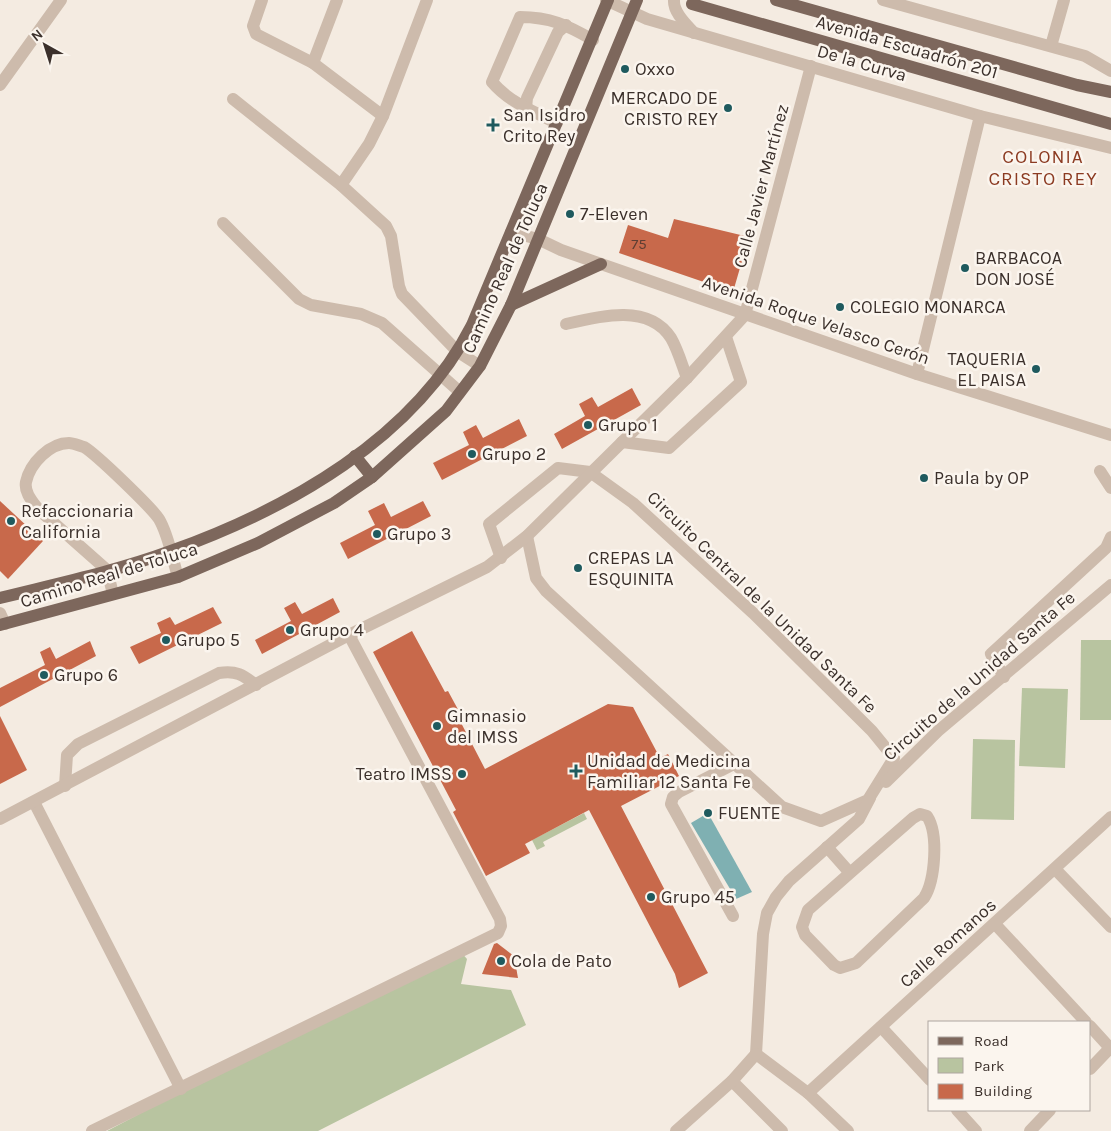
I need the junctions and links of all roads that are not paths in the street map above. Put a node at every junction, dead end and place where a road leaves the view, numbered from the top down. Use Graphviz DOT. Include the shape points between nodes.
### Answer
graph roads {
  1 [pos="262,0"];
  2 [pos="337,0"];
  3 [pos="427,0"];
  4 [pos="607,0"];
  5 [pos="674,0"];
  6 [pos="776,0"];
  7 [pos="883,0"];
  8 [pos="1064,0"];
  9 [pos="56,2"];
  10 [pos="692,4"];
  11 [pos="635,6"];
  12 [pos="566,25"];
  13 [pos="694,33"];
  14 [pos="592,40"];
  15 [pos="1051,46"];
  16 [pos="313,63"];
  17 [pos="811,66"];
  18 [pos="1111,71"];
  19 [pos="0,85"];
  20 [pos="1111,92"];
  21 [pos="233,99"];
  22 [pos="526,108"];
  23 [pos="383,116"];
  24 [pos="980,116"];
  25 [pos="557,123"];
  26 [pos="1111,124"];
  27 [pos="1111,148"];
  28 [pos="341,185"];
  29 [pos="223,223"];
  30 [pos="511,232"];
  31 [pos="538,239"];
  32 [pos="600,264"];
  33 [pos="511,305"];
  34 [pos="745,315"];
  35 [pos="566,324"];
  36 [pos="726,337"];
  37 [pos="458,352"];
  38 [pos="480,366"];
  39 [pos="917,374"];
  40 [pos="440,376"];
  41 [pos="687,378"];
  42 [pos="460,392"];
  43 [pos="1111,435"];
  44 [pos="622,442"];
  45 [pos="355,456"];
  46 [pos="1100,471"];
  47 [pos="590,472"];
  48 [pos="372,477"];
  49 [pos="1111,488"];
  50 [pos="526,536"];
  51 [pos="1109,546"];
  52 [pos="170,552"];
  53 [pos="501,558"];
  54 [pos="107,570"];
  55 [pos="178,577"];
  56 [pos="1111,584"];
  57 [pos="113,594"];
  58 [pos="0,598"];
  59 [pos="2,620"];
  60 [pos="349,636"];
  61 [pos="1004,677"];
  62 [pos="256,685"];
  63 [pos="734,764"];
  64 [pos="65,786"];
  65 [pos="868,800"];
  66 [pos="34,802"];
  67 [pos="1111,817"];
  68 [pos="0,819"];
  69 [pos="827,847"];
  70 [pos="1055,868"];
  71 [pos="850,873"];
  72 [pos="733,916"];
  73 [pos="995,924"];
  74 [pos="1111,927"];
  75 [pos="1085,1021"];
  76 [pos="1091,1027"];
  77 [pos="881,1028"];
  78 [pos="1110,1047"];
  79 [pos="756,1054"];
  80 [pos="1091,1068"];
  81 [pos="928,1078"];
  82 [pos="732,1081"];
  83 [pos="180,1089"];
  84 [pos="808,1093"];
  85 [pos="958,1111"];
  86 [pos="1049,1111"];
  87 [pos="679,1130"];
  88 [pos="92,1131"];
  89 [pos="782,1131"];
  90 [pos="848,1131"];
  91 [pos="976,1131"];
  92 [pos="1030,1131"];
  1 -- 16 [label="street" via="253,26 256,34"];
  2 -- 16 [label="street"];
  3 -- 23 [label="street"];
  4 -- 11 [label="street, De la Curva"];
  4 -- 14 [label="main road, Camino Real de Toluca"];
  5 -- 13 [label="street" via="683,21"];
  6 -- 20 [label="main road, Avenida Escuadrón 201"];
  7 -- 15 [label="street"];
  8 -- 15 [label="street"];
  9 -- 19 [label="street"];
  10 -- 26 [label="main road, Avenida Escuadrón 201"];
  11 -- 13 [label="street, De la Curva" via="647,19"];
  11 -- 31 [label="main road, Camino Real de Toluca"];
  12 -- 14 [label="street"];
  12 -- 22 [label="street" via="558,32 527,98"];
  12 -- 22 [label="street" via="542,17 520,17 492,82"];
  13 -- 17 [label="street, De la Curva"];
  14 -- 25 [label="main road, Camino Real de Toluca"];
  15 -- 18 [label="street" via="1086,56"];
  16 -- 23 [label="street"];
  17 -- 24 [label="street, De la Curva"];
  17 -- 34 [label="street, Calle Javier Martínez"];
  21 -- 28 [label="street"];
  22 -- 25 [label="street"];
  23 -- 28 [label="street" via="369,144"];
  24 -- 27 [label="street, De la Curva"];
  24 -- 39 [label="street"];
  25 -- 30 [label="main road, Camino Real de Toluca"];
  28 -- 37 [label="street" via="386,226 391,236 402,294"];
  29 -- 40 [label="street" via="289,292 311,305 361,314 382,323"];
  30 -- 31 [label="street, Avenida Roque Velasco Cerón"];
  30 -- 37 [label="main road, Camino Real de Toluca"];
  31 -- 32 [label="street, Avenida Roque Velasco Cerón"];
  31 -- 33 [label="main road, Camino Real de Toluca"];
  32 -- 33 [label="main road"];
  32 -- 34 [label="street, Avenida Roque Velasco Cerón"];
  33 -- 38 [label="main road, Camino Real de Toluca"];
  34 -- 36 [label="street"];
  34 -- 39 [label="street, Avenida Roque Velasco Cerón"];
  35 -- 41 [label="street" via="601,315 630,314 655,322 670,338"];
  36 -- 41 [label="street"];
  36 -- 44 [label="street" via="740,382 670,448"];
  37 -- 38 [label="street"];
  37 -- 40 [label="main road, Camino Real de Toluca"];
  38 -- 42 [label="main road, Camino Real de Toluca"];
  39 -- 43 [label="street, Avenida Roque Velasco Cerón"];
  40 -- 42 [label="street"];
  40 -- 45 [label="main road, Camino Real de Toluca" via="426,393"];
  41 -- 44 [label="street"];
  42 -- 48 [label="main road, Camino Real de Toluca" via="446,411"];
  44 -- 47 [label="street"];
  45 -- 48 [label="main road"];
  45 -- 52 [label="main road, Camino Real de Toluca" via="320,480 262,512"];
  46 -- 49 [label="street"];
  47 -- 50 [label="street"];
  47 -- 53 [label="street" via="558,468 489,524"];
  47 -- 65 [label="street, Circuito Central de la Unidad Santa Fe" via="633,503 746,606 872,731 894,758"];
  48 -- 55 [label="main road, Camino Real de Toluca" via="334,503 258,543"];
  50 -- 53 [label="street"];
  50 -- 63 [label="street" via="536,578 546,591"];
  51 -- 61 [label="street" via="991,654"];
  52 -- 54 [label="main road, Camino Real de Toluca"];
  52 -- 54 [label="street" via="164,530 150,507 84,448 70,443 56,446 32,468 26,483 29,497"];
  52 -- 55 [label="street"];
  53 -- 60 [label="street"];
  54 -- 57 [label="street"];
  54 -- 58 [label="main road, Camino Real de Toluca"];
  55 -- 57 [label="main road, Camino Real de Toluca"];
  56 -- 61 [label="street, Circuito de la Unidad Santa Fe"];
  57 -- 59 [label="main road, Camino Real de Toluca"];
  60 -- 62 [label="street"];
  60 -- 83 [label="street" via="496,911 501,926 493,936"];
  61 -- 65 [label="street, Circuito de la Unidad Santa Fe" via="938,731"];
  62 -- 64 [label="street"];
  62 -- 64 [label="street" via="241,674 232,671 220,673 78,744 67,755"];
  63 -- 65 [label="street" via="782,807 821,821"];
  63 -- 72 [label="street" via="680,792 673,797 671,804"];
  64 -- 66 [label="street"];
  65 -- 69 [label="street, Circuito de la Unidad Santa Fe" via="859,819"];
  66 -- 68 [label="street"];
  66 -- 83 [label="street"];
  67 -- 70 [label="street, Calle Romanos"];
  69 -- 71 [label="street"];
  69 -- 79 [label="street, Circuito de la Unidad Santa Fe" via="789,881 768,913 763,934"];
  70 -- 73 [label="street, Calle Romanos"];
  70 -- 74 [label="street"];
  71 -- 71 [label="street" via="913,818 920,814 928,816 933,848 930,889 856,963 840,968 806,936 802,927 808,910"];
  73 -- 75 [label="street"];
  73 -- 77 [label="street, Calle Romanos"];
  76 -- 78 [label="street"];
  77 -- 81 [label="street"];
  77 -- 84 [label="street, Calle Romanos"];
  78 -- 80 [label="street"];
  79 -- 82 [label="street"];
  79 -- 84 [label="street"];
  82 -- 87 [label="street"];
  82 -- 89 [label="street"];
  83 -- 88 [label="street"];
  84 -- 90 [label="street"];
  85 -- 91 [label="street"];
  86 -- 92 [label="street"];
}
